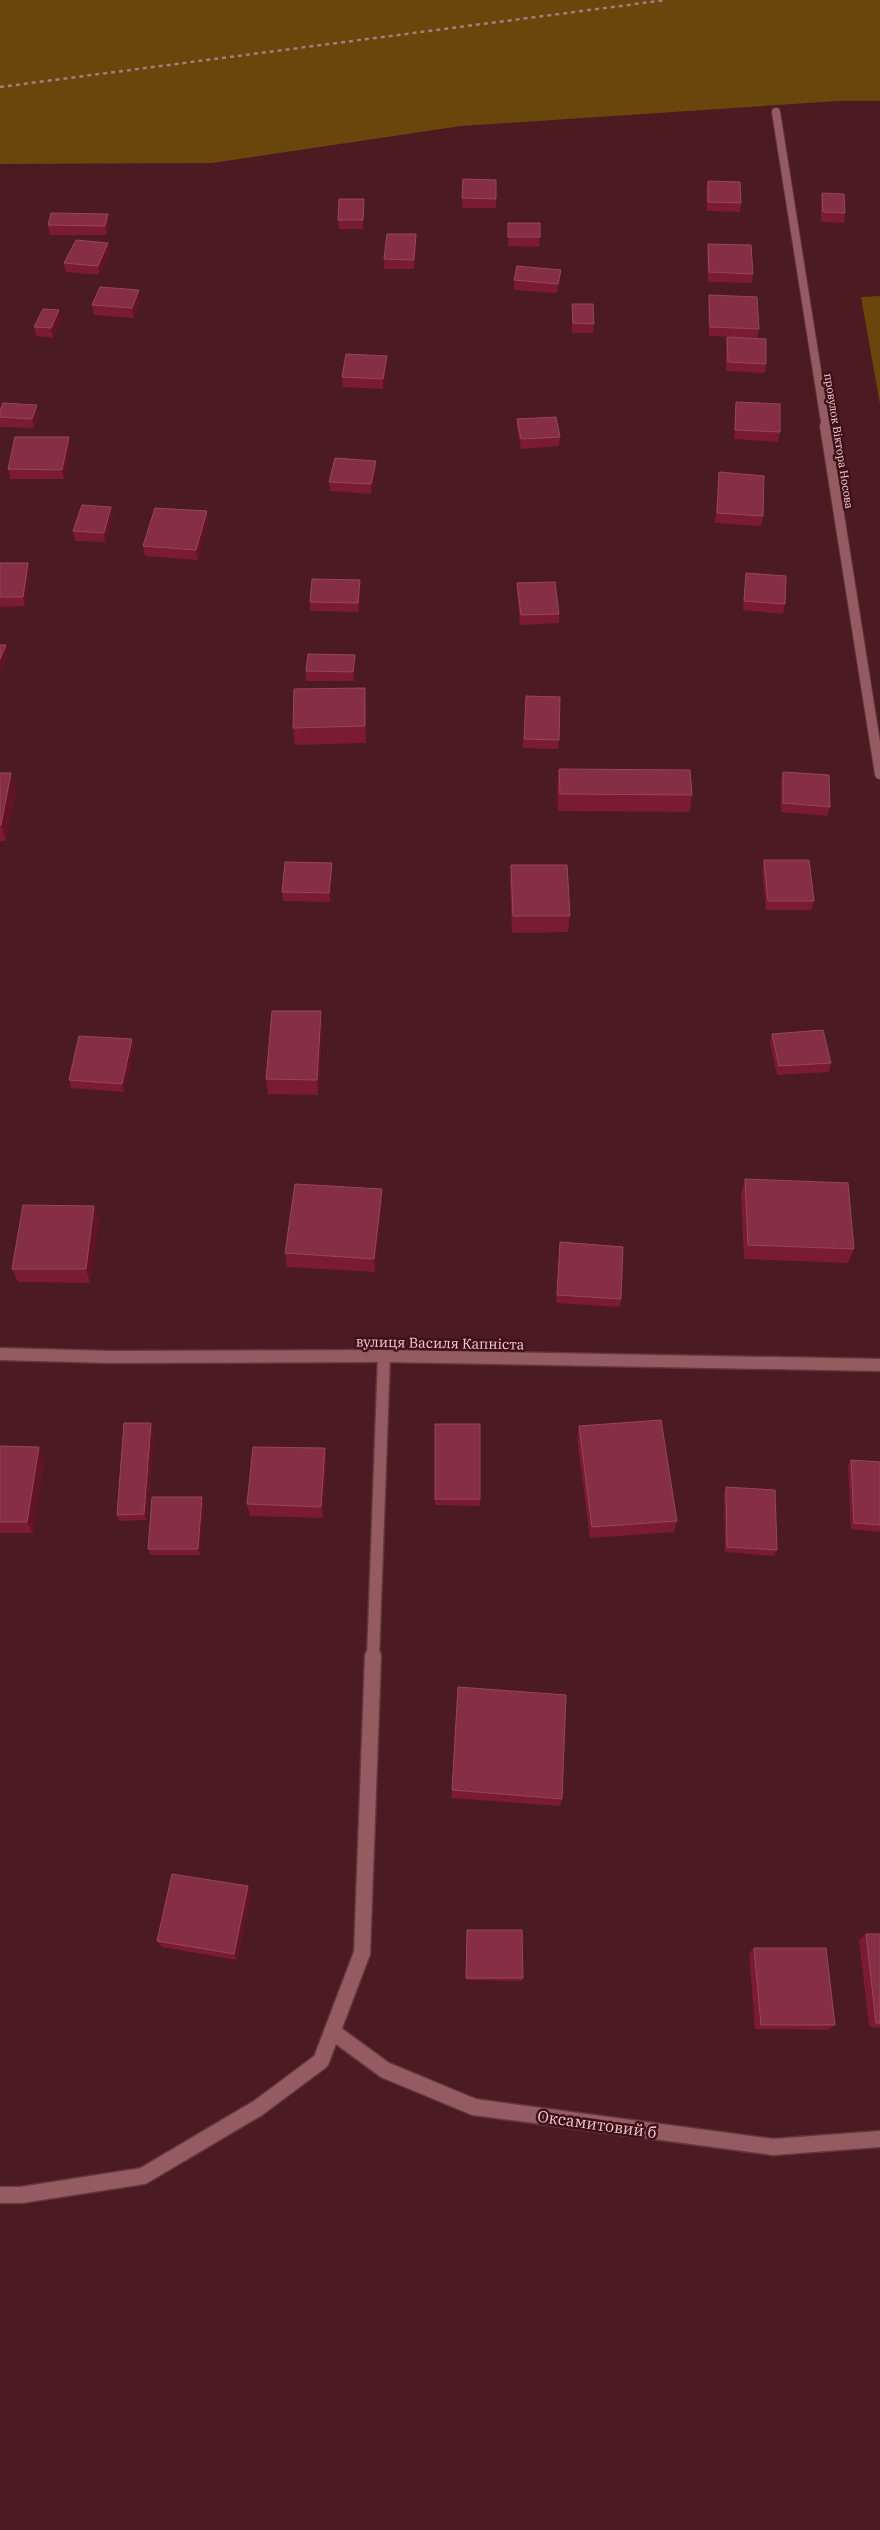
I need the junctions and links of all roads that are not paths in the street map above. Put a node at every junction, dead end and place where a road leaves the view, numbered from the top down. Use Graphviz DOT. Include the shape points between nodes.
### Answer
graph roads {
  1 [pos="776,112"];
  2 [pos="880,774"];
  3 [pos="0,1354"];
  4 [pos="384,1356"];
  5 [pos="880,1366"];
  6 [pos="333,2032"];
  7 [pos="880,2140"];
  8 [pos="0,2195"];
  1 -- 2 [label="street, провулок Віктора Носова"];
  3 -- 4 [label="street, вулиця Василя Капніста"];
  4 -- 5 [label="street, вулиця Василя Капніста"];
  4 -- 6 [label="street" via="362,1953"];
  6 -- 7 [label="street, Оксамитовий б" via="385,2070 474,2107 772,2147"];
  6 -- 8 [label="street" via="322,2061 258,2108 143,2176 21,2195"];
}
